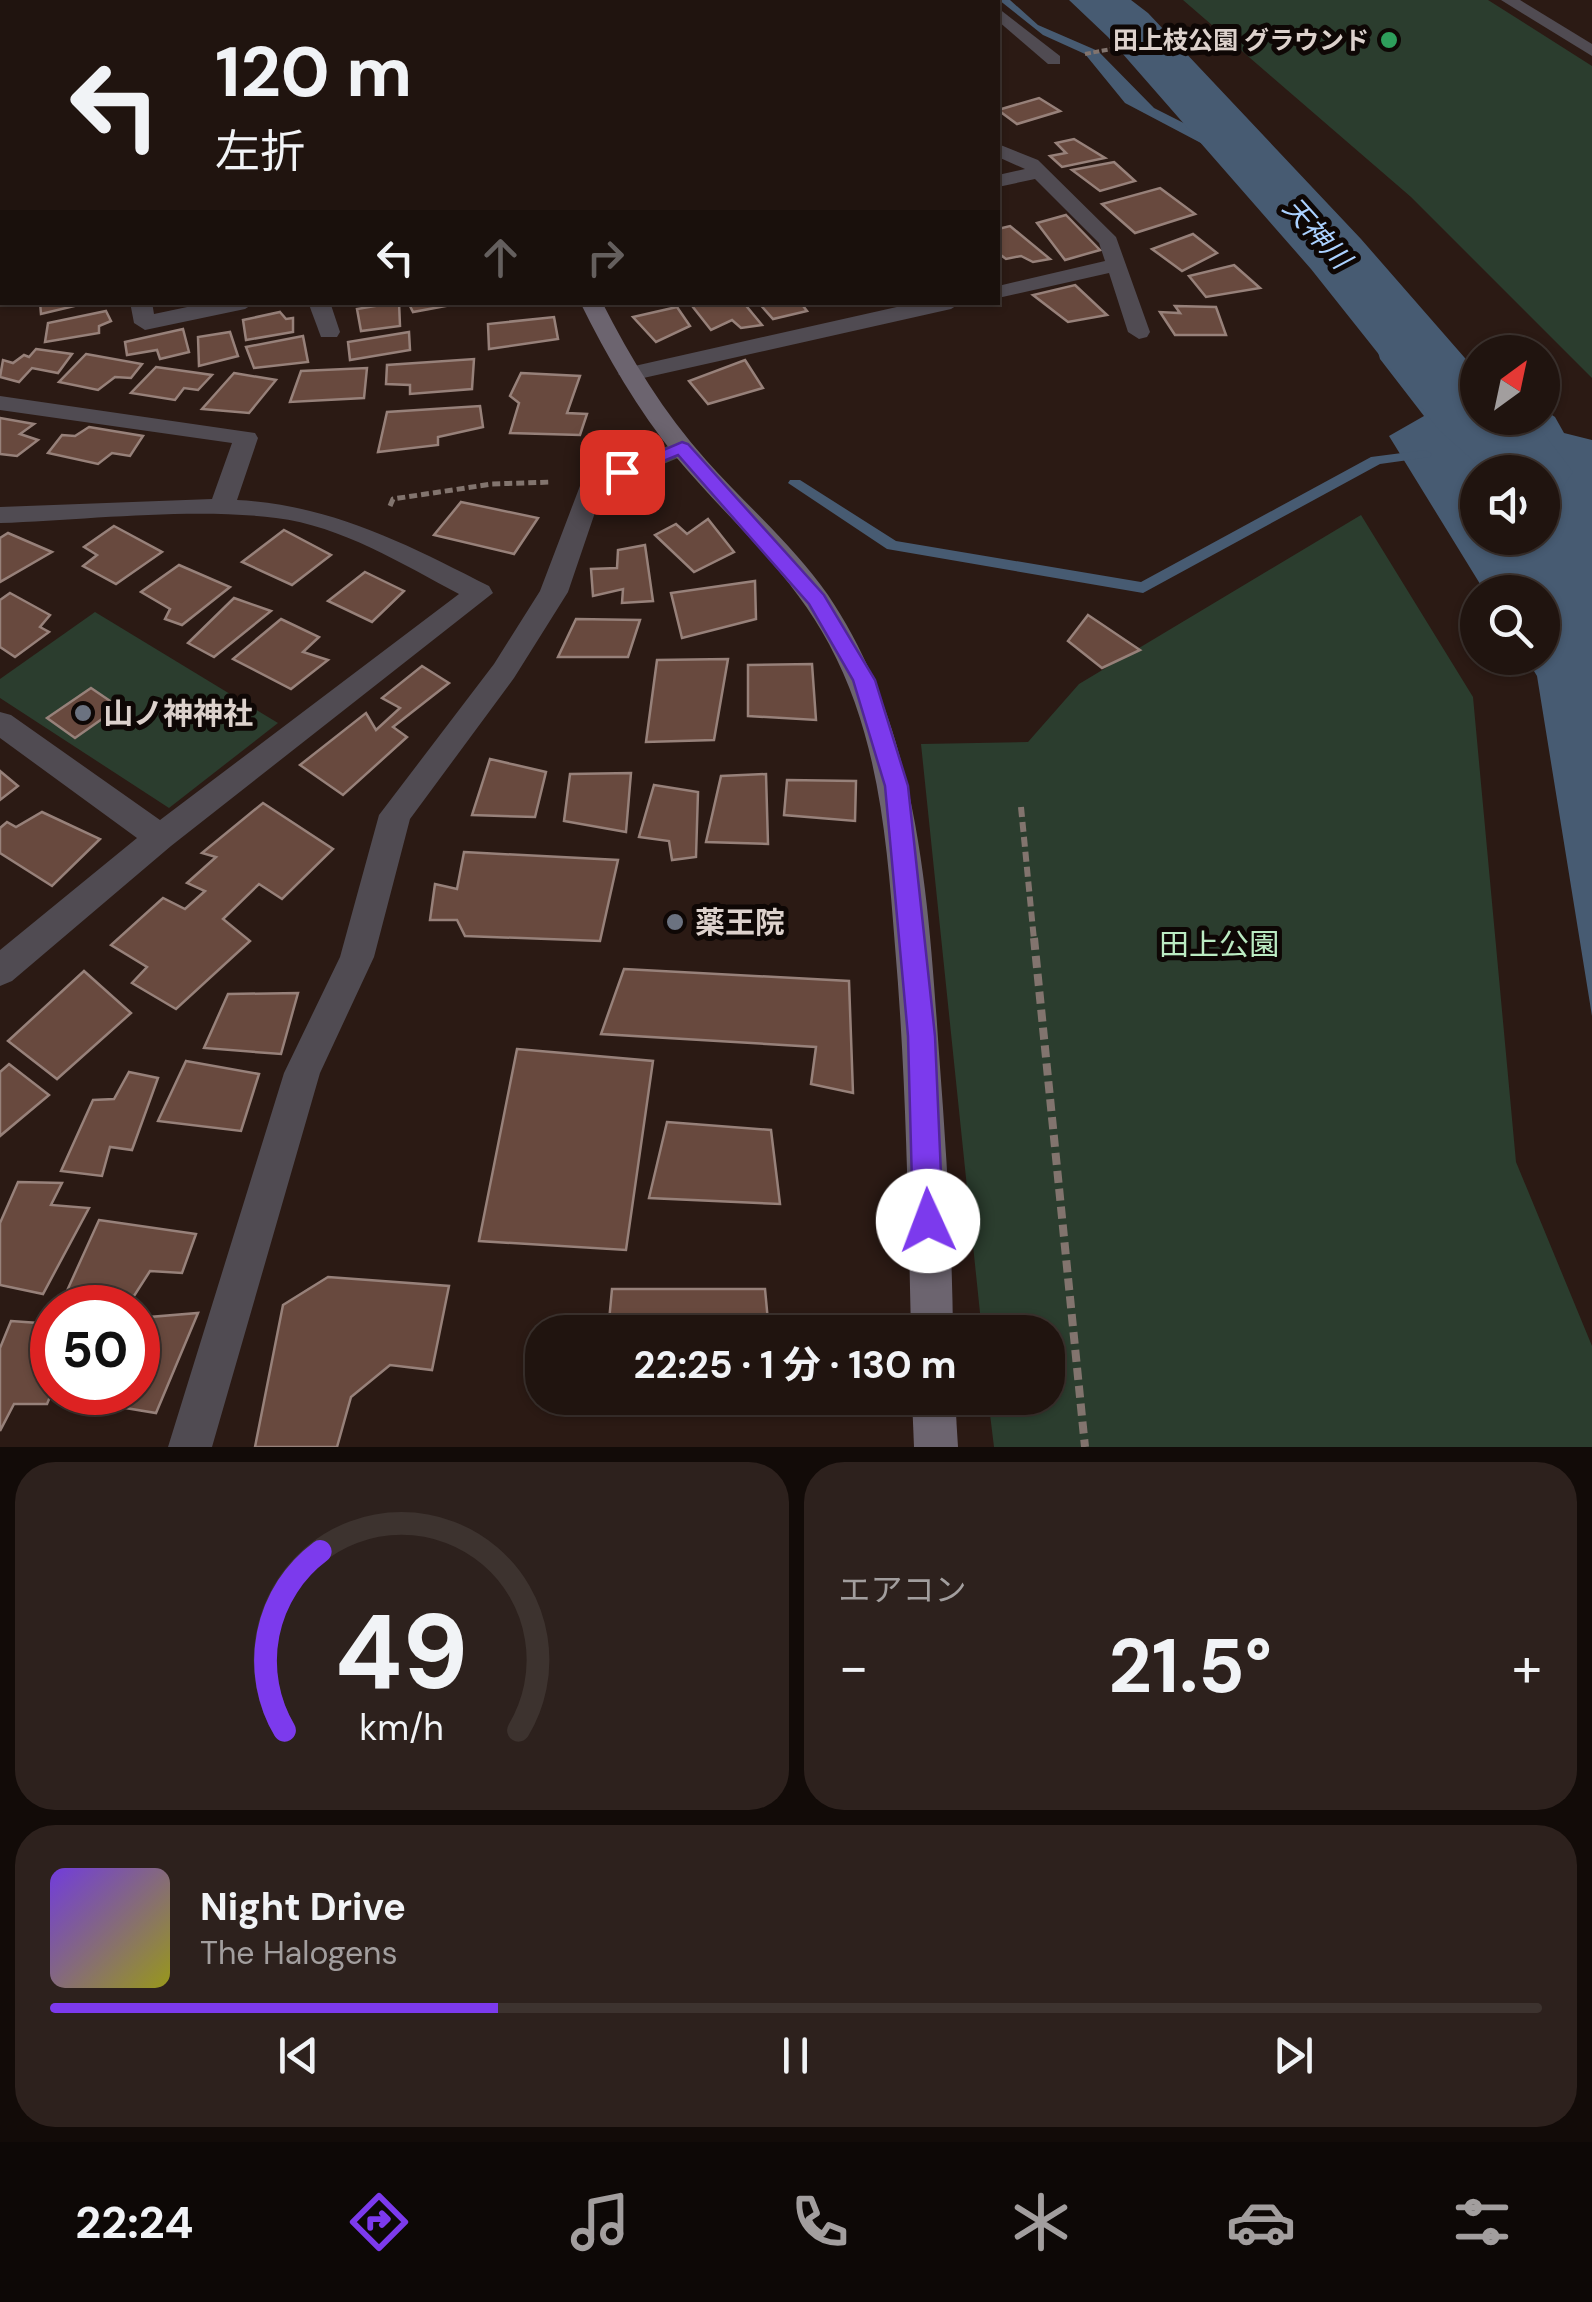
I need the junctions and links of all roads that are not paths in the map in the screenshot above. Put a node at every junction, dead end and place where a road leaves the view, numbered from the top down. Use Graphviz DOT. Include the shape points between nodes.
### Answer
graph roads {
  1 [pos="1509,0"];
  2 [pos="1000,15"];
  3 [pos="1592,51"];
  4 [pos="1054,60"];
  5 [pos="1000,151"];
  6 [pos="1039,172"];
  7 [pos="1000,180"];
  8 [pos="1117,265"];
  9 [pos="1000,292"];
  10 [pos="142,305"];
  11 [pos="231,305"];
  12 [pos="320,305"];
  13 [pos="592,305"];
  14 [pos="840,305"];
  15 [pos="938,305"];
  16 [pos="854,324"];
  17 [pos="330,332"];
  18 [pos="1139,332"];
  19 [pos="630,374"];
  20 [pos="0,403"];
  21 [pos="682,448"];
  22 [pos="222,506"];
  23 [pos="0,515"];
  24 [pos="0,723"];
  25 [pos="160,837"];
  26 [pos="0,971"];
  27 [pos="931,1315"];
  28 [pos="935,1415"];
  29 [pos="190,1447"];
  30 [pos="936,1447"];
  1 -- 3 [label="street"];
  2 -- 4 [label="street"];
  5 -- 6 [label="street"];
  6 -- 7 [label="street"];
  6 -- 8 [label="street" via="1109,241"];
  8 -- 9 [label="street"];
  8 -- 18 [label="street"];
  10 -- 11 [label="street" via="145,323"];
  12 -- 17 [label="street"];
  13 -- 19 [label="main road"];
  14 -- 16 [label="street"];
  15 -- 16 [label="street"];
  16 -- 19 [label="street"];
  19 -- 21 [label="main road"];
  20 -- 22 [label="street" via="246,438"];
  21 -- 27 [label="main road" via="817,600 864,680 882,728 896,786 922,1036"];
  21 -- 29 [label="street" via="592,484 554,592 504,671 394,815 357,957 302,1073"];
  22 -- 23 [label="street"];
  22 -- 25 [label="street" via="280,510 372,536 479,593"];
  24 -- 25 [label="street"];
  25 -- 26 [label="street"];
  28 -- 30 [label="main road"];
}
